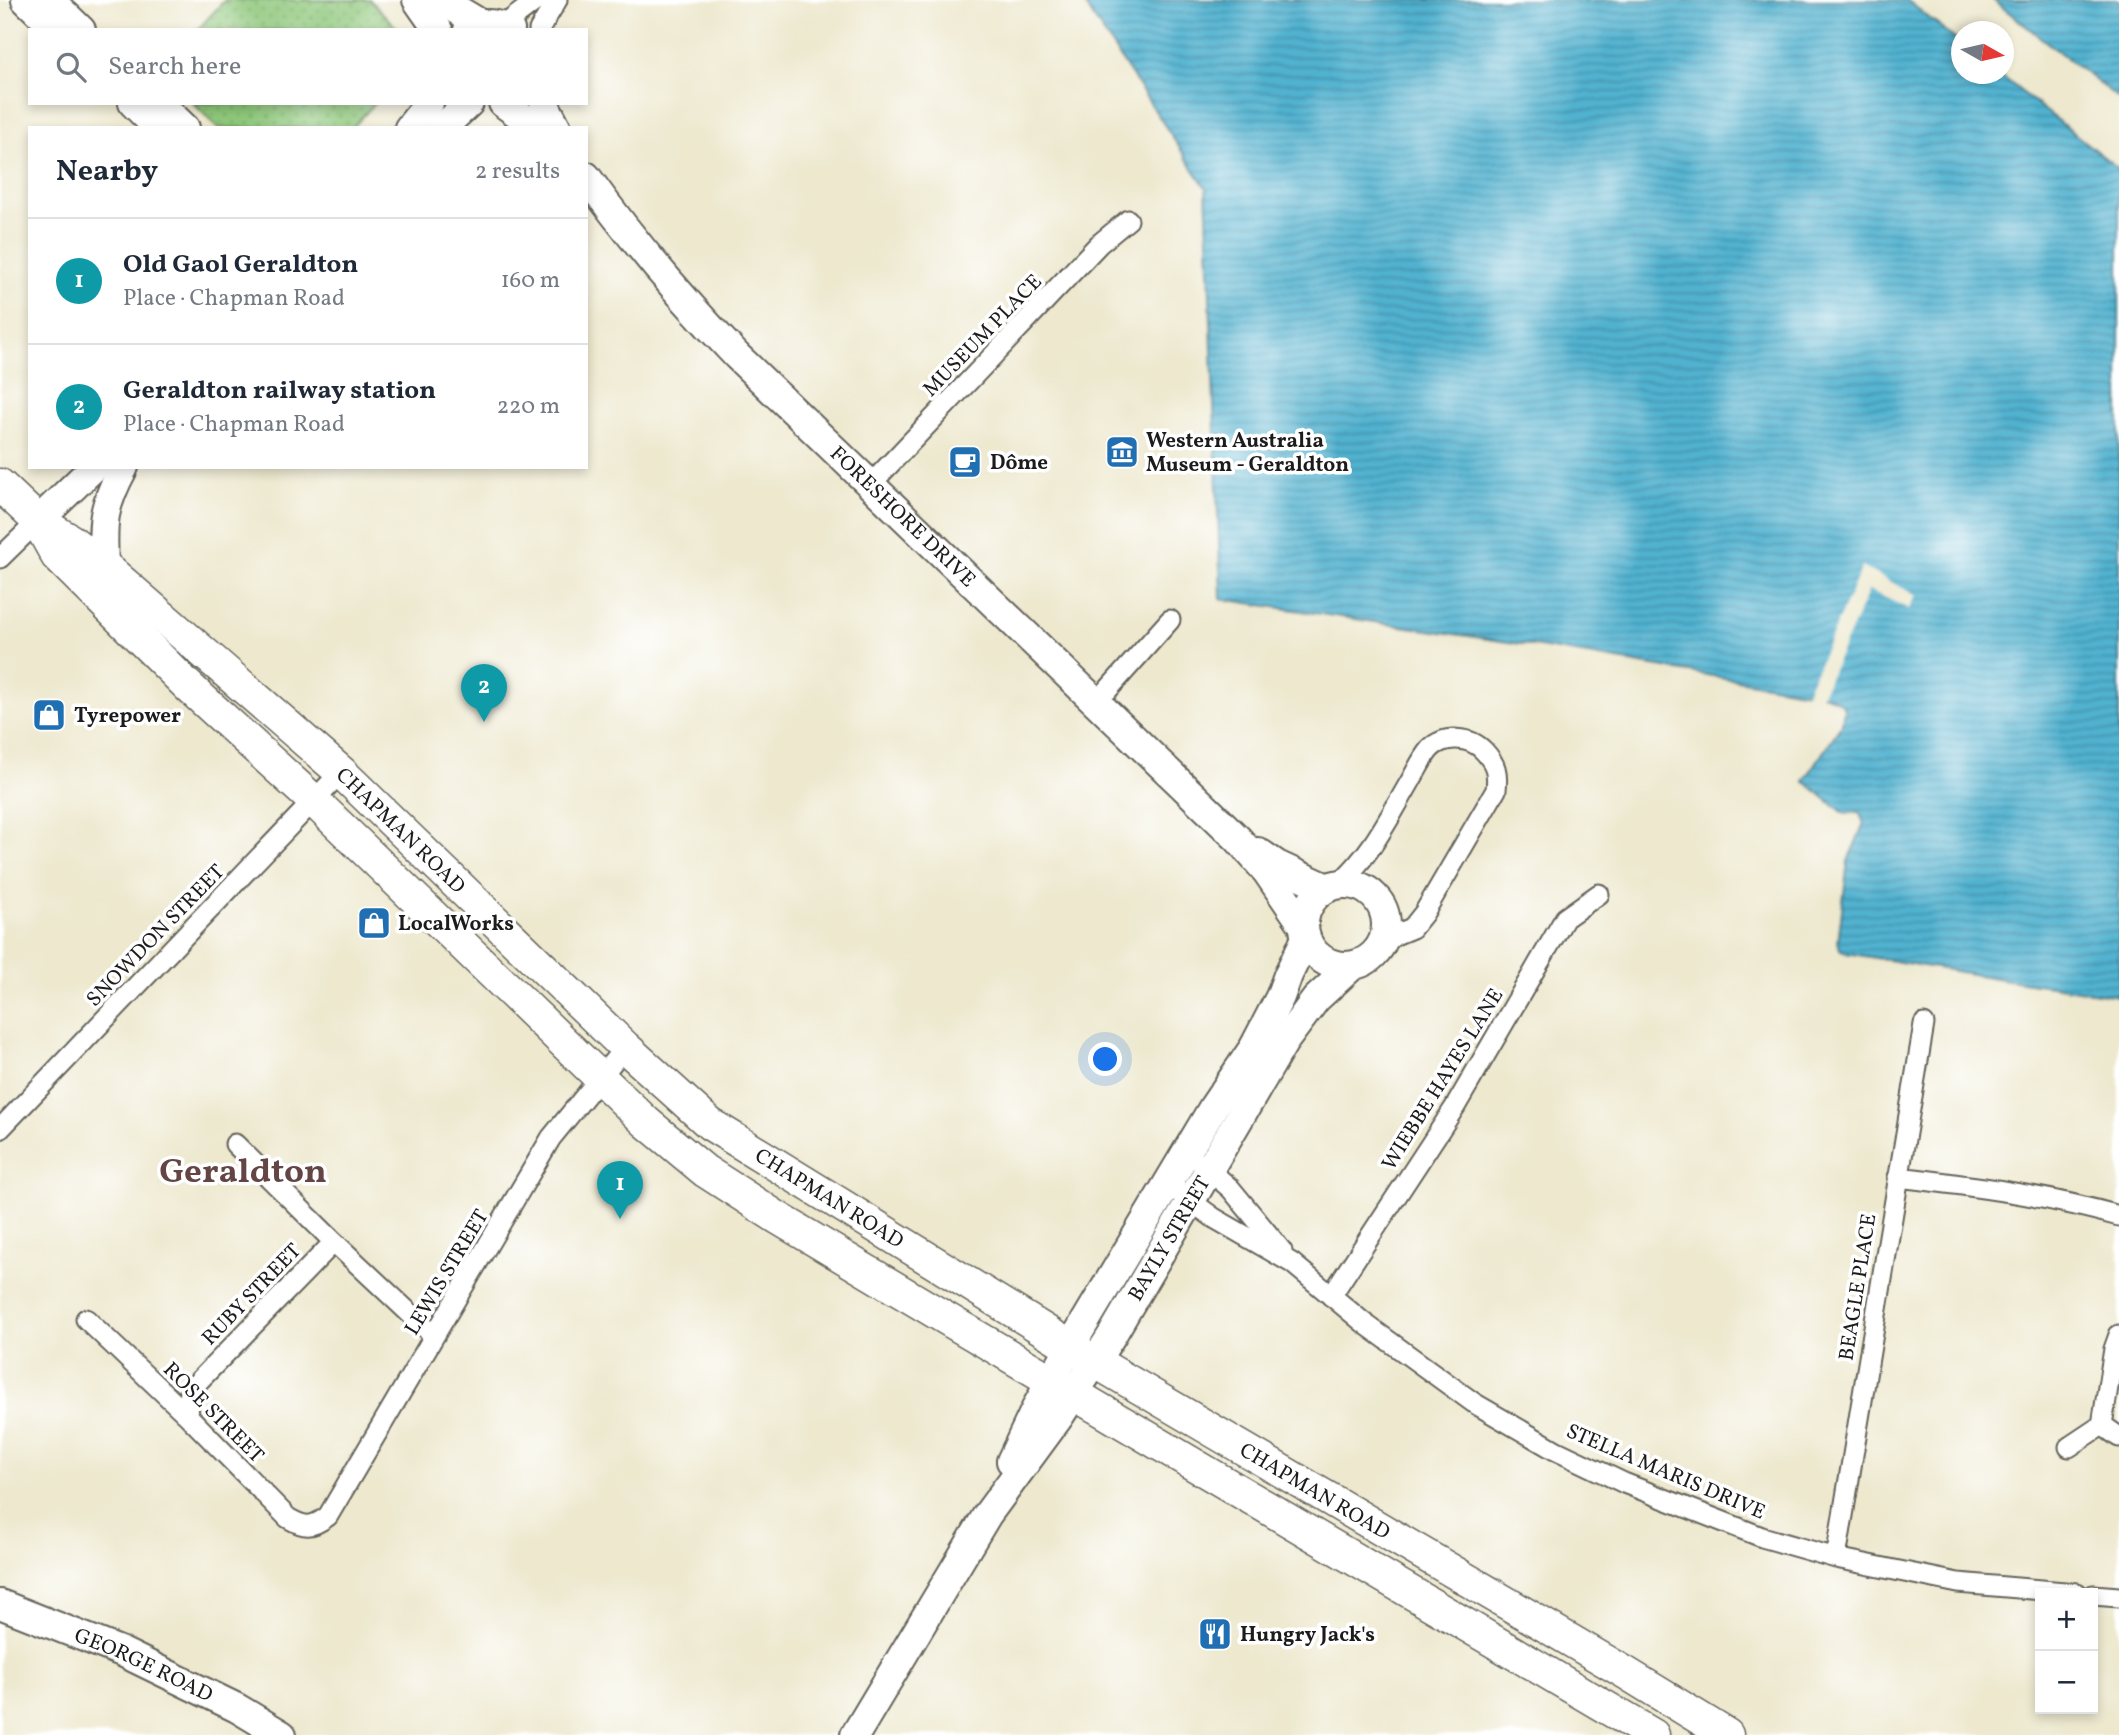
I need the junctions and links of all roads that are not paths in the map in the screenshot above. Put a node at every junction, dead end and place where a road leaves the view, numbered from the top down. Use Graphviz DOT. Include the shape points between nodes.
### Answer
graph roads {
  1 [pos="26,0"];
  2 [pos="50,0"];
  3 [pos="417,0"];
  4 [pos="441,0"];
  5 [pos="537,0"];
  6 [pos="557,0"];
  7 [pos="490,27"];
  8 [pos="55,28"];
  9 [pos="79,28"];
  10 [pos="437,28"];
  11 [pos="540,28"];
  12 [pos="135,105"];
  13 [pos="161,105"];
  14 [pos="427,105"];
  15 [pos="467,105"];
  16 [pos="506,105"];
  17 [pos="545,105"];
  18 [pos="156,126"];
  19 [pos="183,126"];
  20 [pos="411,126"];
  21 [pos="444,126"];
  22 [pos="535,126"];
  23 [pos="556,126"];
  24 [pos="588,179"];
  25 [pos="1128,220"];
  26 [pos="92,469"];
  27 [pos="123,469"];
  28 [pos="871,484"];
  29 [pos="0,485"];
  30 [pos="37,521"];
  31 [pos="0,558"];
  32 [pos="104,566"];
  33 [pos="1170,620"];
  34 [pos="1097,702"];
  35 [pos="341,772"];
  36 [pos="314,801"];
  37 [pos="1238,839"];
  38 [pos="1333,886"];
  39 [pos="1599,894"];
  40 [pos="1305,932"];
  41 [pos="1381,946"];
  42 [pos="1352,966"];
  43 [pos="1924,1024"];
  44 [pos="625,1047"];
  45 [pos="600,1077"];
  46 [pos="0,1129"];
  47 [pos="235,1144"];
  48 [pos="1186,1152"];
  49 [pos="1209,1169"];
  50 [pos="1898,1177"];
  51 [pos="1166,1185"];
  52 [pos="1191,1201"];
  53 [pos="2119,1216"];
  54 [pos="334,1242"];
  55 [pos="1292,1263"];
  56 [pos="1331,1296"];
  57 [pos="86,1319"];
  58 [pos="2119,1335"];
  59 [pos="435,1336"];
  60 [pos="1082,1354"];
  61 [pos="1062,1387"];
  62 [pos="188,1416"];
  63 [pos="2102,1425"];
  64 [pos="2119,1437"];
  65 [pos="2069,1447"];
  66 [pos="315,1526"];
  67 [pos="1836,1558"];
  68 [pos="2035,1589"];
  69 [pos="2098,1595"];
  70 [pos="2119,1597"];
  71 [pos="0,1604"];
  72 [pos="282,1735"];
  73 [pos="855,1735"];
  74 [pos="1653,1735"];
  75 [pos="1727,1735"];
  1 -- 8 [label="street"];
  2 -- 9 [label="street"];
  3 -- 10 [label="street"];
  4 -- 7 [label="street"];
  5 -- 7 [label="street"];
  6 -- 11 [label="street"];
  12 -- 18 [label="street"];
  13 -- 19 [label="street"];
  14 -- 20 [label="street"];
  15 -- 21 [label="street"];
  16 -- 22 [label="street"];
  17 -- 23 [label="street"];
  24 -- 28 [label="street, FORESHORE DRIVE" via="679,296"];
  25 -- 28 [label="street, MUSEUM PLACE" via="1099,244"];
  26 -- 30 [label="street"];
  27 -- 32 [label="street" via="102,523"];
  28 -- 34 [label="street, FORESHORE DRIVE"];
  29 -- 30 [label="main road, CHAPMAN ROAD"];
  30 -- 31 [label="street"];
  30 -- 32 [label="main road, CHAPMAN ROAD"];
  30 -- 36 [label="main road, CHAPMAN ROAD" via="57,556 189,687"];
  32 -- 35 [label="main road, CHAPMAN ROAD"];
  33 -- 34 [label="street"];
  34 -- 37 [label="street, FORESHORE DRIVE"];
  35 -- 36 [label="street, SNOWDON STREET"];
  35 -- 44 [label="main road, CHAPMAN ROAD"];
  36 -- 45 [label="main road, CHAPMAN ROAD"];
  36 -- 46 [label="street, SNOWDON STREET"];
  37 -- 38 [label="street, FORESHORE DRIVE" via="1277,865"];
  37 -- 40 [label="street, FORESHORE DRIVE" via="1267,872"];
  38 -- 40 [label="street" via="1310,903"];
  38 -- 41 [label="street" via="1350,883 1379,901 1386,924"];
  38 -- 41 [label="street" via="1367,855 1430,748 1451,739 1479,745 1498,771 1496,789 1424,913 1412,928"];
  39 -- 56 [label="street, WIEBBE HAYES LANE" via="1565,918 1455,1107"];
  40 -- 42 [label="street" via="1311,948 1329,963"];
  40 -- 48 [label="street, BAYLY STREET" via="1254,1047"];
  41 -- 42 [label="street" via="1373,956"];
  42 -- 49 [label="street, BAYLY STREET" via="1316,999 1284,1042"];
  43 -- 50 [label="street, BEAGLE PLACE"];
  44 -- 45 [label="street, LEWIS STREET"];
  44 -- 60 [label="main road, CHAPMAN ROAD" via="709,1124"];
  45 -- 59 [label="street, LEWIS STREET" via="551,1138"];
  45 -- 61 [label="main road, CHAPMAN ROAD" via="705,1171"];
  47 -- 54 [label="street"];
  48 -- 49 [label="street, STELLA MARIS DRIVE"];
  48 -- 51 [label="street, BAYLY STREET"];
  49 -- 52 [label="street, BAYLY STREET"];
  49 -- 55 [label="street, STELLA MARIS DRIVE"];
  50 -- 53 [label="street" via="2015,1191"];
  50 -- 67 [label="street, BEAGLE PLACE"];
  51 -- 52 [label="street, STELLA MARIS DRIVE"];
  51 -- 60 [label="street, BAYLY STREET"];
  52 -- 55 [label="street, STELLA MARIS DRIVE"];
  52 -- 60 [label="street, BAYLY STREET" via="1116,1328"];
  54 -- 59 [label="street"];
  54 -- 62 [label="street, RUBY STREET" via="190,1390"];
  55 -- 56 [label="street, STELLA MARIS DRIVE"];
  56 -- 67 [label="street, STELLA MARIS DRIVE" via="1474,1403 1555,1450 1743,1530"];
  57 -- 62 [label="street, ROSE STREET"];
  58 -- 63 [label="street"];
  59 -- 66 [label="street, LEWIS STREET" via="328,1516"];
  60 -- 61 [label="street, BAYLY STREET"];
  60 -- 75 [label="main road, CHAPMAN ROAD"];
  61 -- 73 [label="street, BAYLY STREET"];
  61 -- 74 [label="main road, CHAPMAN ROAD"];
  62 -- 66 [label="street, ROSE STREET" via="288,1518"];
  63 -- 64 [label="street"];
  63 -- 65 [label="street"];
  67 -- 68 [label="street, STELLA MARIS DRIVE" via="1958,1583"];
  69 -- 70 [label="street"];
  71 -- 72 [label="street, GEORGE ROAD" via="122,1652"];
}
